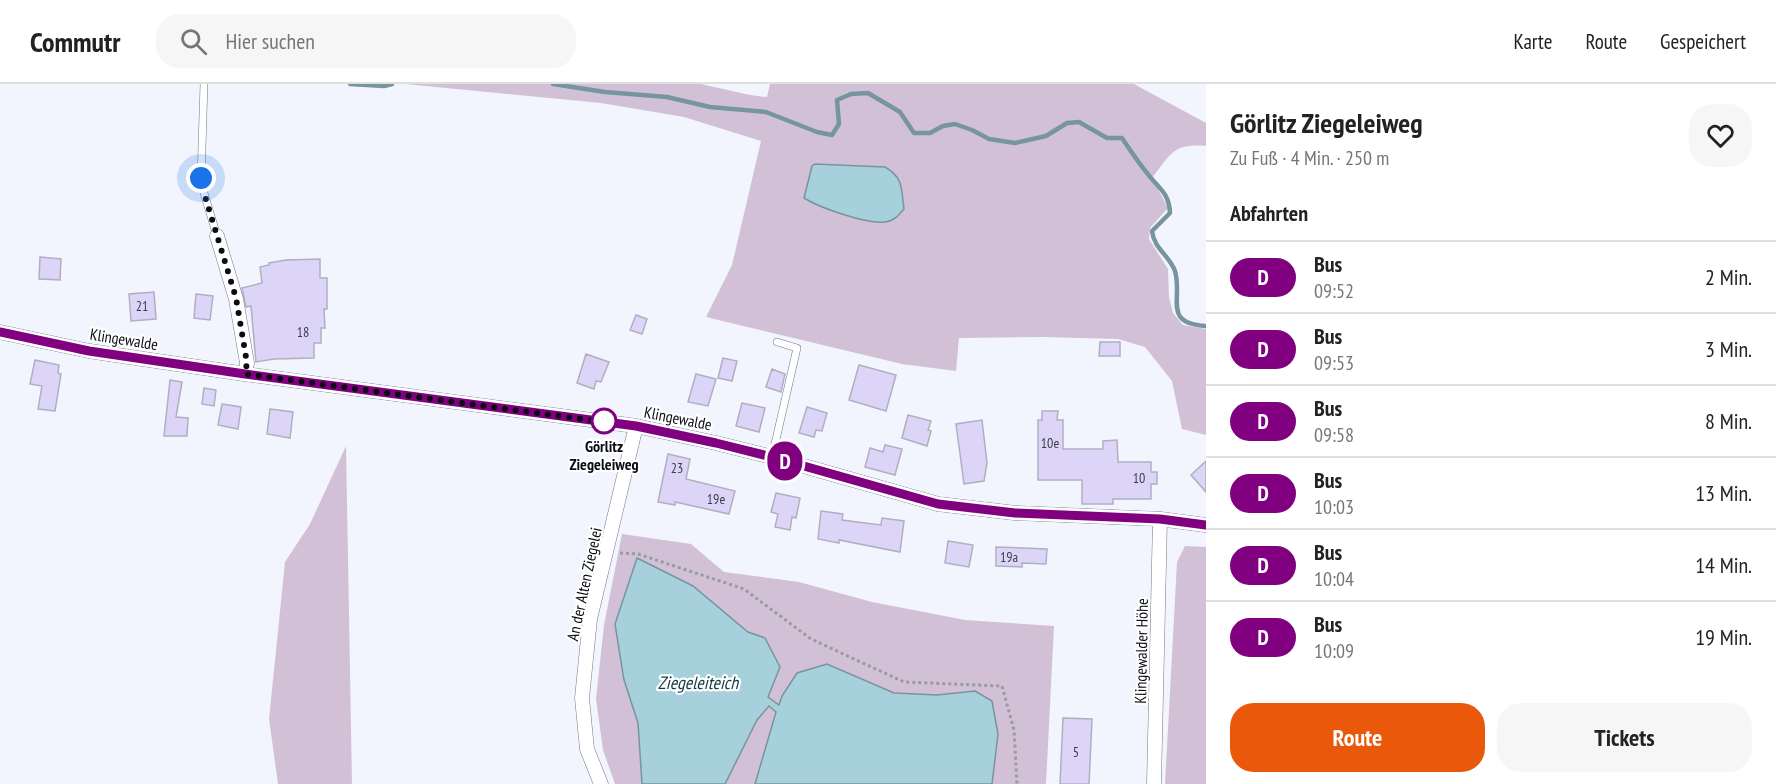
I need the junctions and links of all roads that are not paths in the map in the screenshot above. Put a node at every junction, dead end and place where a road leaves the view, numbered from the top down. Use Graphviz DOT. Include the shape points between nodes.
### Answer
graph roads {
  1 [pos="204,84"];
  2 [pos="217,236"];
  3 [pos="0,332"];
  4 [pos="777,342"];
  5 [pos="245,374"];
  6 [pos="636,426"];
  7 [pos="772,457"];
  8 [pos="1160,519"];
  9 [pos="1206,525"];
  10 [pos="601,784"];
  11 [pos="1159,784"];
  1 -- 2 [label="lane" via="201,178"];
  2 -- 5 [label="street" via="236,298 247,363"];
  3 -- 5 [label="street, Klingewalde" via="89,351"];
  4 -- 7 [label="lane" via="797,348"];
  5 -- 6 [label="street, Klingewalde"];
  6 -- 7 [label="street, Klingewalde"];
  6 -- 10 [label="street, An der Alten Ziegelei" via="590,619 582,699 587,749"];
  7 -- 8 [label="street, Klingewalde" via="938,504 1015,513"];
  8 -- 9 [label="street, Klingewalde"];
  8 -- 11 [label="street, Klingewalder Höhe"];
}
